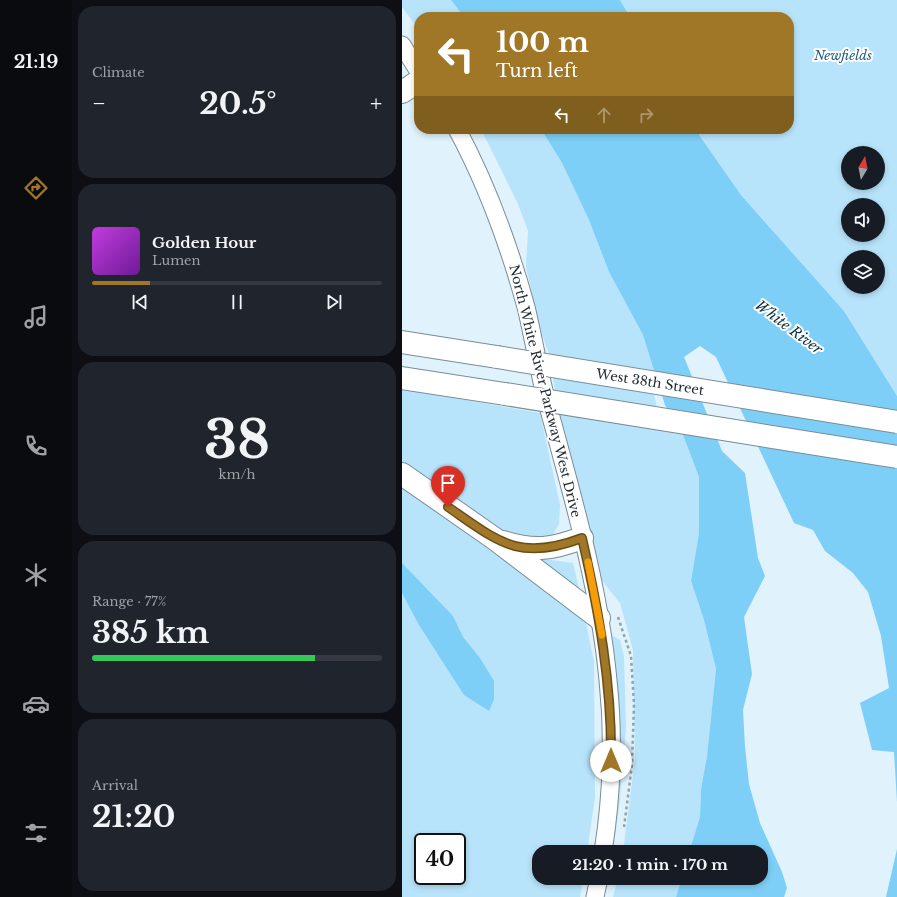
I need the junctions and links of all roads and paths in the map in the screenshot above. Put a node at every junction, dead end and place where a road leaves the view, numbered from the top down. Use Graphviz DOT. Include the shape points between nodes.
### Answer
graph roads {
  1 [pos="402,45"];
  2 [pos="414,64"];
  3 [pos="414,84"];
  4 [pos="402,92"];
  5 [pos="460,134"];
  6 [pos="402,334"];
  7 [pos="402,342"];
  8 [pos="432,347"];
  9 [pos="402,378"];
  10 [pos="897,422"];
  11 [pos="897,457"];
  12 [pos="402,474"];
  13 [pos="582,538"];
  14 [pos="495,539"];
  15 [pos="599,618"];
  16 [pos="604,845"];
  17 [pos="598,885"];
  18 [pos="595,897"];
  1 -- 2 [label="street"];
  3 -- 4 [label="main road"];
  5 -- 13 [label="street, North White River Parkway West Drive" via="482,178 515,271"];
  6 -- 8 [label="main road"];
  7 -- 8 [label="main road, West 38th Street"];
  8 -- 10 [label="main road, West 38th Street, bridge"];
  9 -- 11 [label="main road, bridge"];
  12 -- 14 [label="main road"];
  13 -- 14 [label="main road" via="562,546 540,549 518,547"];
  13 -- 15 [label="street, North White River Parkway West Drive"];
  14 -- 15 [label="main road"];
  15 -- 16 [label="street, North White River Parkway West Drive" via="608,680 611,733 609,807"];
  17 -- 18 [label="street"];
}
